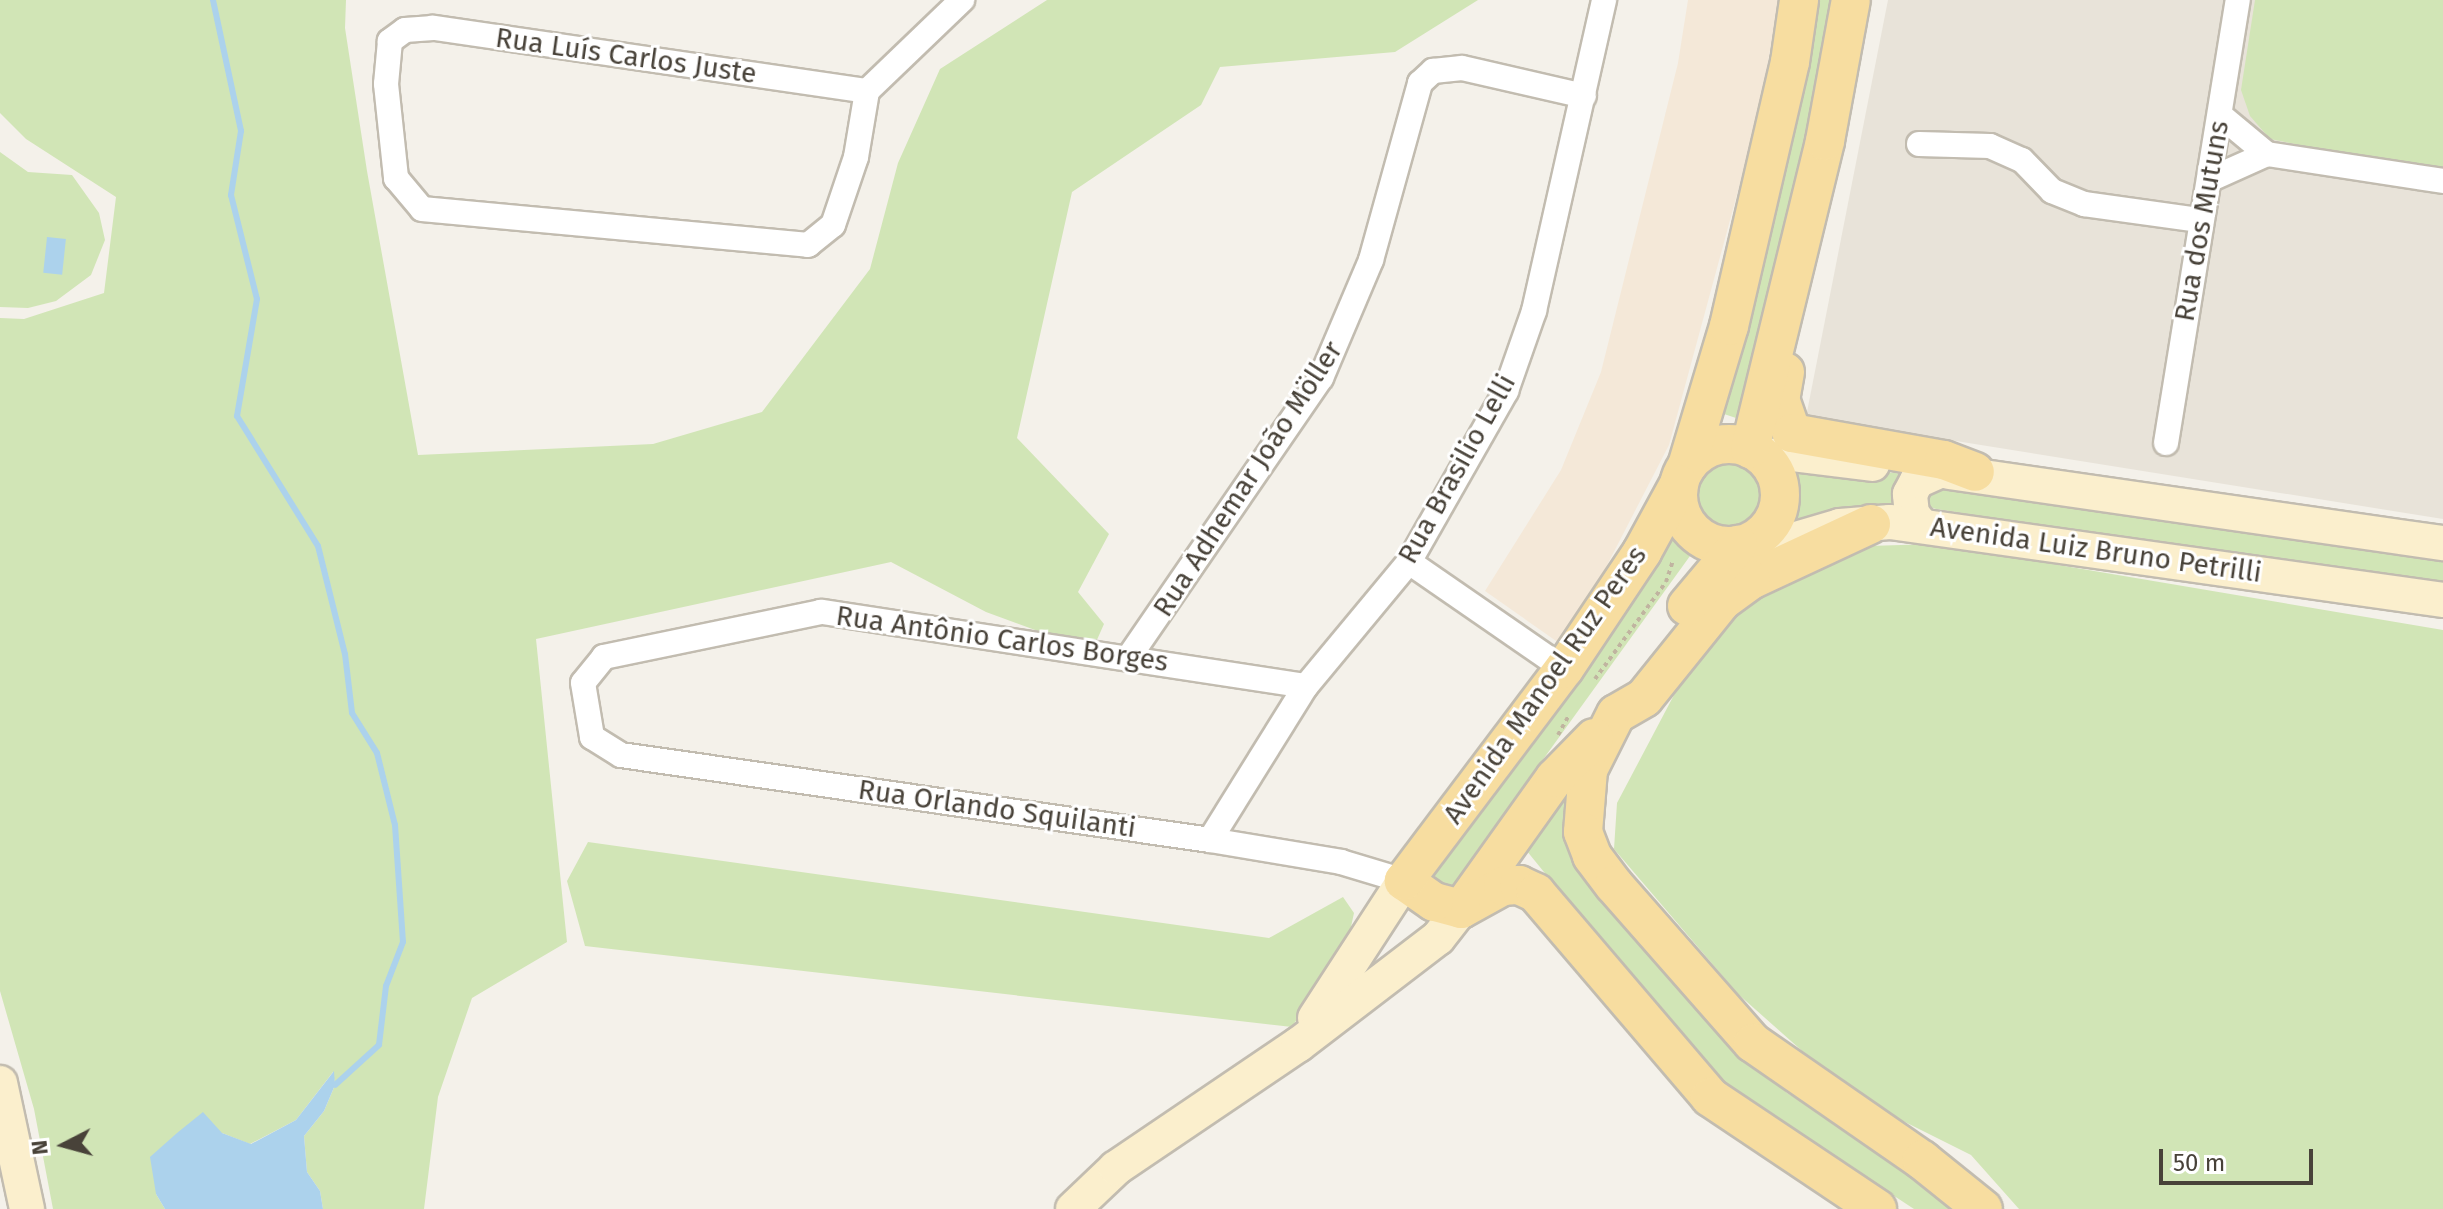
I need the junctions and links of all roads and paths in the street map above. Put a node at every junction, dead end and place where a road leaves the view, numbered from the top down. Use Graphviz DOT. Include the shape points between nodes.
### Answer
graph roads {
  1 [pos="962,0"];
  2 [pos="1604,0"];
  3 [pos="1799,0"];
  4 [pos="2238,0"];
  5 [pos="1853,11"];
  6 [pos="867,91"];
  7 [pos="1584,96"];
  8 [pos="2221,116"];
  9 [pos="1919,144"];
  10 [pos="2267,154"];
  11 [pos="2211,179"];
  12 [pos="2443,181"];
  13 [pos="2200,220"];
  14 [pos="1802,224"];
  15 [pos="2166,443"];
  16 [pos="1756,453"];
  17 [pos="1937,472"];
  18 [pos="1975,472"];
  19 [pos="1683,475"];
  20 [pos="1871,524"];
  21 [pos="1922,526"];
  22 [pos="2443,543"];
  23 [pos="1744,544"];
  24 [pos="1409,562"];
  25 [pos="2443,600"];
  26 [pos="1129,657"];
  27 [pos="1564,669"];
  28 [pos="1306,686"];
  29 [pos="1616,714"];
  30 [pos="592,737"];
  31 [pos="1210,840"];
  32 [pos="1404,881"];
  33 [pos="1461,909"];
  34 [pos="1298,1045"];
  35 [pos="0,1083"];
  36 [pos="27,1209"];
  37 [pos="1073,1209"];
  38 [pos="1877,1209"];
  39 [pos="1983,1209"];
  1 -- 6 [label="street"];
  2 -- 7 [label="street, Rua Brasilio Lelli"];
  3 -- 19 [label="main road, Avenida Manoel Ruz Peres" via="1790,62 1729,326"];
  4 -- 8 [label="street, Rua dos Mutuns"];
  5 -- 14 [label="main road"];
  6 -- 6 [label="street, Rua Luís Carlos Juste" via="852,170 833,225 808,245 793,246 676,229 430,211 409,199 396,178 386,84 390,41 405,30 433,28"];
  7 -- 24 [label="street, Rua Brasilio Lelli" via="1534,311 1506,391"];
  7 -- 26 [label="street, Rua Adhemar João Möller" via="1472,69 1433,71 1412,99 1371,260 1321,378"];
  8 -- 10 [label="street"];
  8 -- 11 [label="street, Rua dos Mutuns"];
  9 -- 13 [label="street" via="1990,146 2022,160 2052,191 2084,204"];
  10 -- 11 [label="street"];
  10 -- 12 [label="street"];
  11 -- 13 [label="street, Rua dos Mutuns"];
  13 -- 15 [label="street, Rua dos Mutuns"];
  14 -- 16 [label="main road"];
  14 -- 18 [label="main road" via="1805,258 1780,399 1792,433 1944,460"];
  16 -- 17 [label="main road, Avenida Luiz Bruno Petrilli"];
  16 -- 19 [label="main road" via="1717,445"];
  16 -- 23 [label="main road" via="1776,478 1779,503 1769,526"];
  17 -- 18 [label="main road, Avenida Luiz Bruno Petrilli"];
  17 -- 21 [label="main road" via="1917,481 1910,494 1912,514"];
  18 -- 22 [label="main road, Avenida Luiz Bruno Petrilli"];
  19 -- 23 [label="main road" via="1680,509 1692,530 1713,544"];
  19 -- 27 [label="main road, Avenida Manoel Ruz Peres" via="1642,552"];
  20 -- 21 [label="main road, Avenida Luiz Bruno Petrilli"];
  20 -- 23 [label="main road, Avenida Luiz Bruno Petrilli" via="1840,526 1789,541"];
  20 -- 29 [label="main road" via="1751,580 1722,601 1644,698"];
  21 -- 25 [label="main road, Avenida Luiz Bruno Petrilli"];
  23 -- 29 [label="main road" via="1659,643"];
  24 -- 27 [label="street"];
  24 -- 28 [label="street, Rua Brasilio Lelli"];
  26 -- 28 [label="street, Rua Antônio Carlos Borges"];
  26 -- 30 [label="street, Rua Antônio Carlos Borges" via="821,612 604,657 583,683"];
  27 -- 32 [label="main road, Avenida Manoel Ruz Peres"];
  28 -- 31 [label="street, Rua Brasilio Lelli"];
  29 -- 33 [label="main road" via="1555,778"];
  29 -- 39 [label="main road" via="1583,791 1583,832 1592,856 1753,1043 1922,1160"];
  30 -- 31 [label="street, Rua Orlando Squilanti" via="621,755"];
  31 -- 32 [label="street, Rua Orlando Squilanti" via="1341,862"];
  32 -- 33 [label="main road" via="1434,902"];
  32 -- 34 [label="main road"];
  33 -- 34 [label="main road" via="1438,938"];
  33 -- 38 [label="main road" via="1503,886 1519,885 1536,893 1710,1097"];
  34 -- 37 [label="main road" via="1116,1168"];
  35 -- 36 [label="main road"];
}
